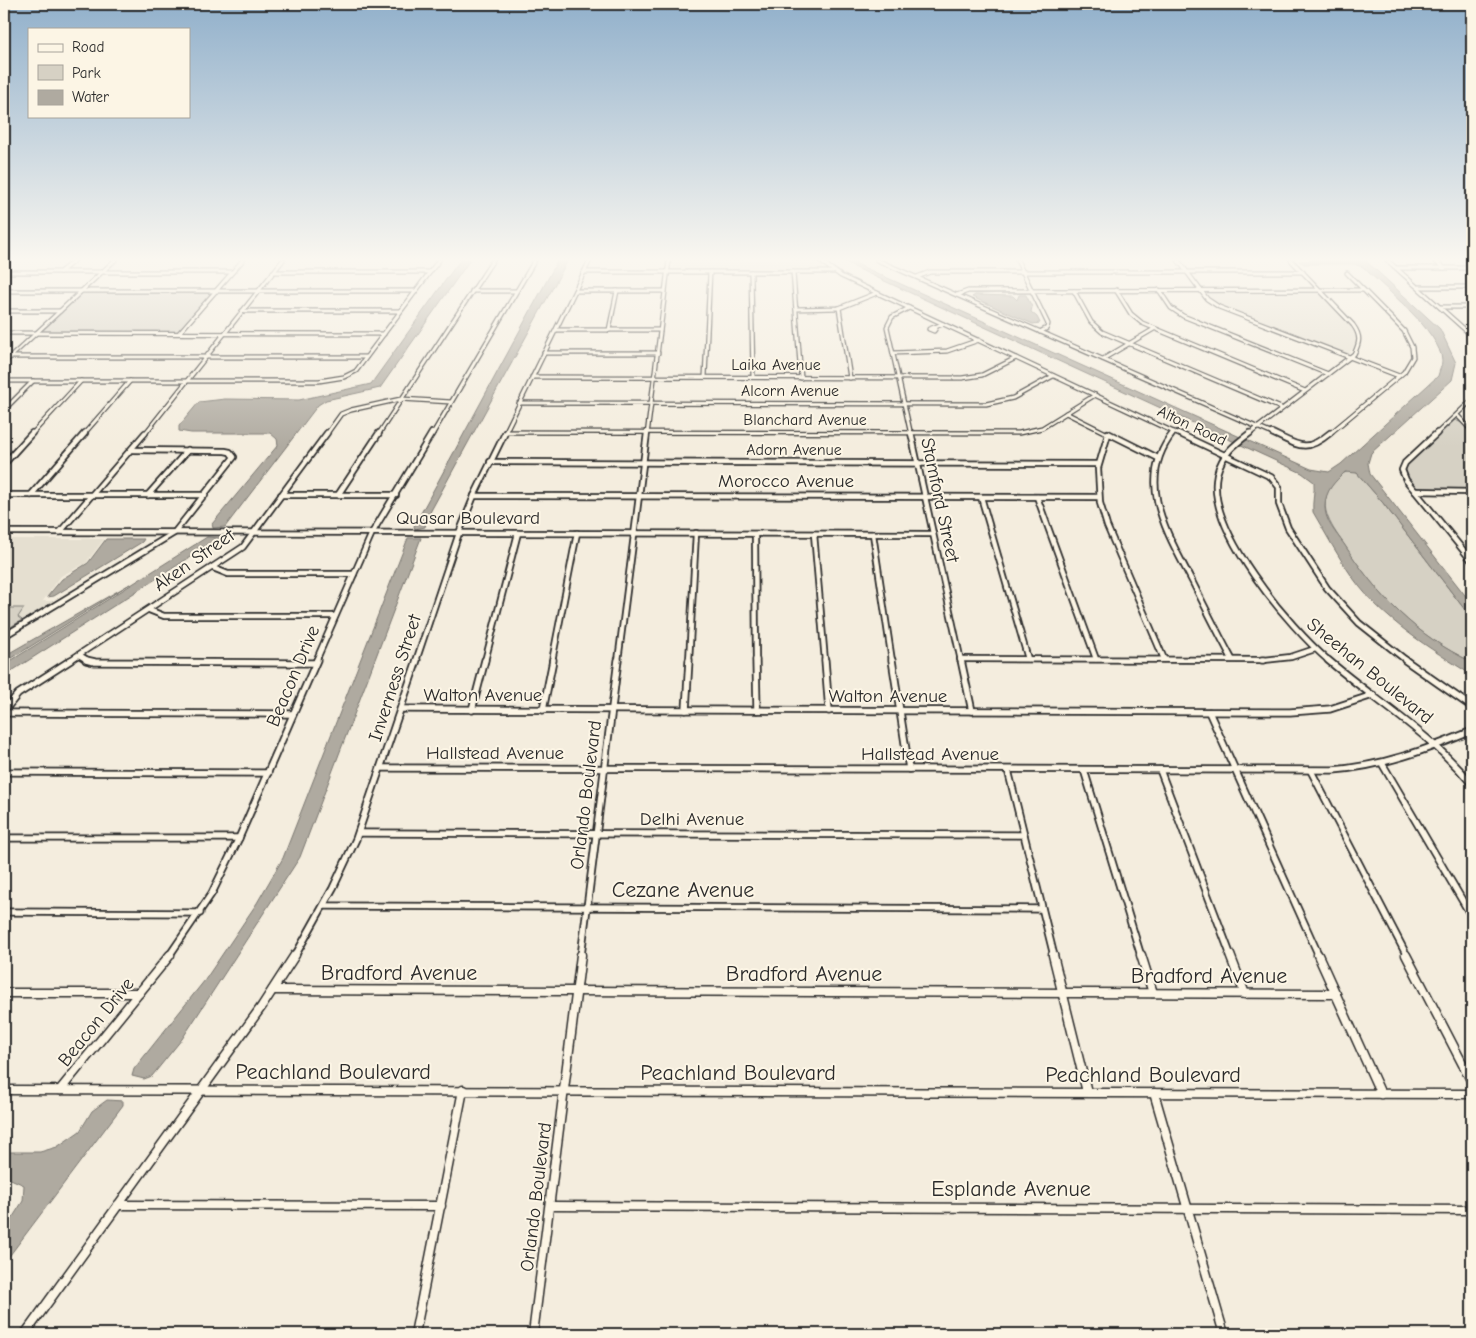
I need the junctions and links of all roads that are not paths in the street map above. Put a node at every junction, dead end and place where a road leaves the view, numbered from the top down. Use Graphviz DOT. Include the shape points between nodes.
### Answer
graph roads {
  1 [pos="48,322"];
  2 [pos="189,322"];
  3 [pos="233,322"];
  4 [pos="392,322"];
  5 [pos="452,322"];
  6 [pos="498,322"];
  7 [pos="560,322"];
  8 [pos="611,322"];
  9 [pos="661,322"];
  10 [pos="707,322"];
  11 [pos="752,322"];
  12 [pos="797,322"];
  13 [pos="841,322"];
  14 [pos="888,322"];
  15 [pos="940,322"];
  16 [pos="1019,322"];
  17 [pos="1047,322"];
  18 [pos="1093,322"];
  19 [pos="1143,322"];
  20 [pos="1199,322"];
  21 [pos="1259,322"];
  22 [pos="1348,322"];
  23 [pos="1396,322"];
  24 [pos="1457,322"];
  25 [pos="943,324"];
  26 [pos="936,328"];
  27 [pos="1463,328"];
  28 [pos="1472,328"];
  29 [pos="1154,329"];
  30 [pos="556,330"];
  31 [pos="609,330"];
  32 [pos="660,330"];
  33 [pos="1040,332"];
  34 [pos="4,334"];
  35 [pos="36,334"];
  36 [pos="179,334"];
  37 [pos="224,334"];
  38 [pos="384,334"];
  39 [pos="1472,336"];
  40 [pos="978,340"];
  41 [pos="1129,344"];
  42 [pos="544,353"];
  43 [pos="658,353"];
  44 [pos="893,353"];
  45 [pos="11,357"];
  46 [pos="206,357"];
  47 [pos="366,357"];
  48 [pos="1349,357"];
  49 [pos="1016,358"];
  50 [pos="1103,359"];
  51 [pos="4,363"];
  52 [pos="1328,374"];
  53 [pos="1053,376"];
  54 [pos="1399,376"];
  55 [pos="532,377"];
  56 [pos="654,377"];
  57 [pos="704,377"];
  58 [pos="753,378"];
  59 [pos="801,378"];
  60 [pos="850,378"];
  61 [pos="898,378"];
  62 [pos="4,381"];
  63 [pos="33,381"];
  64 [pos="81,381"];
  65 [pos="130,381"];
  66 [pos="187,381"];
  67 [pos="1305,391"];
  68 [pos="1095,395"];
  69 [pos="401,400"];
  70 [pos="1472,400"];
  71 [pos="451,402"];
  72 [pos="519,403"];
  73 [pos="651,404"];
  74 [pos="904,404"];
  75 [pos="1281,408"];
  76 [pos="4,410"];
  77 [pos="1066,413"];
  78 [pos="1457,415"];
  79 [pos="1256,427"];
  80 [pos="1472,431"];
  81 [pos="505,432"];
  82 [pos="648,432"];
  83 [pos="1174,432"];
  84 [pos="910,433"];
  85 [pos="1108,434"];
  86 [pos="132,450"];
  87 [pos="188,450"];
  88 [pos="1225,456"];
  89 [pos="1158,458"];
  90 [pos="490,462"];
  91 [pos="644,463"];
  92 [pos="917,463"];
  93 [pos="4,464"];
  94 [pos="1098,464"];
  95 [pos="1415,492"];
  96 [pos="1472,492"];
  97 [pos="4,495"];
  98 [pos="31,495"];
  99 [pos="90,495"];
  100 [pos="148,495"];
  101 [pos="205,495"];
  102 [pos="281,495"];
  103 [pos="338,495"];
  104 [pos="396,495"];
  105 [pos="474,496"];
  106 [pos="639,496"];
  107 [pos="924,497"];
  108 [pos="981,497"];
  109 [pos="1038,497"];
  110 [pos="1098,497"];
  111 [pos="4,532"];
  112 [pos="60,532"];
  113 [pos="174,532"];
  114 [pos="254,533"];
  115 [pos="372,533"];
  116 [pos="459,533"];
  117 [pos="518,533"];
  118 [pos="577,533"];
  119 [pos="634,533"];
  120 [pos="696,534"];
  121 [pos="755,534"];
  122 [pos="814,534"];
  123 [pos="873,534"];
  124 [pos="932,534"];
  125 [pos="1472,561"];
  126 [pos="213,568"];
  127 [pos="354,574"];
  128 [pos="149,610"];
  129 [pos="335,616"];
  130 [pos="4,636"];
  131 [pos="1315,649"];
  132 [pos="78,655"];
  133 [pos="960,659"];
  134 [pos="1028,659"];
  135 [pos="1096,659"];
  136 [pos="1164,659"];
  137 [pos="1232,660"];
  138 [pos="315,663"];
  139 [pos="1373,696"];
  140 [pos="1472,707"];
  141 [pos="401,709"];
  142 [pos="472,710"];
  143 [pos="543,710"];
  144 [pos="612,710"];
  145 [pos="686,710"];
  146 [pos="757,710"];
  147 [pos="829,711"];
  148 [pos="900,711"];
  149 [pos="972,711"];
  150 [pos="4,712"];
  151 [pos="1209,712"];
  152 [pos="293,714"];
  153 [pos="1472,731"];
  154 [pos="1438,746"];
  155 [pos="1383,764"];
  156 [pos="382,768"];
  157 [pos="605,768"];
  158 [pos="909,769"];
  159 [pos="1008,770"];
  160 [pos="1084,770"];
  161 [pos="1160,770"];
  162 [pos="1235,770"];
  163 [pos="1311,771"];
  164 [pos="4,772"];
  165 [pos="268,772"];
  166 [pos="1472,784"];
  167 [pos="359,833"];
  168 [pos="597,834"];
  169 [pos="1024,835"];
  170 [pos="4,838"];
  171 [pos="239,838"];
  172 [pos="324,906"];
  173 [pos="587,907"];
  174 [pos="1042,909"];
  175 [pos="4,912"];
  176 [pos="200,913"];
  177 [pos="1472,917"];
  178 [pos="273,990"];
  179 [pos="577,991"];
  180 [pos="4,992"];
  181 [pos="139,993"];
  182 [pos="1062,993"];
  183 [pos="1154,993"];
  184 [pos="1244,994"];
  185 [pos="1336,994"];
  186 [pos="1472,1082"];
  187 [pos="4,1090"];
  188 [pos="60,1090"];
  189 [pos="202,1090"];
  190 [pos="463,1090"];
  191 [pos="564,1090"];
  192 [pos="1087,1092"];
  193 [pos="1154,1093"];
  194 [pos="1381,1094"];
  195 [pos="1472,1094"];
  196 [pos="118,1205"];
  197 [pos="440,1206"];
  198 [pos="550,1206"];
  199 [pos="1188,1209"];
  200 [pos="1472,1210"];
  201 [pos="25,1334"];
  202 [pos="415,1334"];
  203 [pos="533,1334"];
  204 [pos="1224,1334"];
  1 -- 35 [label="street"];
  2 -- 36 [label="street"];
  3 -- 37 [label="street"];
  4 -- 38 [label="street"];
  5 -- 69 [label="street"];
  6 -- 71 [label="street, Beacon Drive"];
  7 -- 30 [label="street, Inverness Street"];
  8 -- 31 [label="street"];
  9 -- 32 [label="street, Orlando Boulevard"];
  10 -- 57 [label="street"];
  11 -- 58 [label="street"];
  12 -- 59 [label="street"];
  13 -- 60 [label="street"];
  14 -- 44 [label="street, Stamford Street"];
  15 -- 25 [label="street, Alton Road"];
  16 -- 33 [label="street"];
  17 -- 33 [label="street" via="1047,328"];
  18 -- 41 [label="street" via="1106,334"];
  19 -- 29 [label="street"];
  20 -- 52 [label="street"];
  21 -- 48 [label="street"];
  22 -- 48 [label="street, Sheehan Boulevard" via="1358,334 1359,346"];
  23 -- 54 [label="street" via="1414,351 1408,369"];
  24 -- 27 [label="street"];
  25 -- 26 [label="street"];
  25 -- 40 [label="street, Alton Road"];
  27 -- 28 [label="street"];
  27 -- 39 [label="street"];
  29 -- 41 [label="street"];
  29 -- 67 [label="street"];
  30 -- 31 [label="street"];
  30 -- 42 [label="street, Inverness Street"];
  31 -- 32 [label="street"];
  32 -- 43 [label="street, Orlando Boulevard"];
  33 -- 50 [label="street"];
  34 -- 35 [label="street"];
  35 -- 36 [label="street"];
  35 -- 45 [label="street"];
  36 -- 37 [label="street"];
  37 -- 38 [label="street"];
  37 -- 46 [label="street"];
  38 -- 47 [label="street"];
  40 -- 44 [label="street" via="949,352"];
  40 -- 49 [label="street, Alton Road"];
  41 -- 50 [label="street"];
  41 -- 75 [label="street"];
  42 -- 43 [label="street"];
  42 -- 55 [label="street, Inverness Street"];
  43 -- 56 [label="street, Orlando Boulevard"];
  44 -- 61 [label="street, Stamford Street"];
  45 -- 46 [label="street"];
  45 -- 51 [label="street"];
  46 -- 47 [label="street"];
  46 -- 66 [label="street"];
  47 -- 66 [label="street" via="351,374 319,381"];
  48 -- 52 [label="street, Sheehan Boulevard"];
  48 -- 54 [label="street"];
  49 -- 53 [label="street, Alton Road"];
  49 -- 61 [label="street, Laika Avenue" via="975,377"];
  50 -- 79 [label="street"];
  52 -- 67 [label="street, Sheehan Boulevard"];
  53 -- 68 [label="street, Alton Road"];
  53 -- 74 [label="street, Alcorn Avenue" via="1000,403"];
  54 -- 79 [label="street" via="1313,446 1296,444"];
  55 -- 56 [label="street, Laika Avenue"];
  55 -- 72 [label="street, Inverness Street"];
  56 -- 57 [label="street, Laika Avenue"];
  56 -- 73 [label="street, Orlando Boulevard"];
  57 -- 58 [label="street, Laika Avenue"];
  58 -- 59 [label="street, Laika Avenue"];
  59 -- 60 [label="street, Laika Avenue"];
  60 -- 61 [label="street, Laika Avenue"];
  61 -- 74 [label="street, Stamford Street"];
  62 -- 63 [label="street"];
  63 -- 64 [label="street"];
  63 -- 76 [label="street"];
  64 -- 65 [label="street"];
  64 -- 93 [label="street"];
  65 -- 66 [label="street"];
  65 -- 98 [label="street"];
  66 -- 86 [label="street"];
  67 -- 75 [label="street, Sheehan Boulevard"];
  68 -- 77 [label="street, Blanchard Avenue"];
  68 -- 83 [label="street, Alton Road"];
  69 -- 71 [label="street, Aken Street"];
  69 -- 102 [label="street, Aken Street" via="341,414"];
  69 -- 103 [label="street"];
  70 -- 78 [label="street"];
  71 -- 104 [label="street, Beacon Drive"];
  72 -- 73 [label="street, Alcorn Avenue"];
  72 -- 81 [label="street, Inverness Street"];
  73 -- 74 [label="street, Alcorn Avenue"];
  73 -- 82 [label="street, Orlando Boulevard"];
  74 -- 84 [label="street, Stamford Street"];
  75 -- 79 [label="street, Sheehan Boulevard"];
  77 -- 84 [label="street, Blanchard Avenue" via="1042,428 1024,432"];
  77 -- 85 [label="street"];
  78 -- 80 [label="street"];
  78 -- 95 [label="street" via="1402,468 1403,476"];
  79 -- 88 [label="street, Sheehan Boulevard"];
  81 -- 82 [label="street, Blanchard Avenue"];
  81 -- 90 [label="street, Inverness Street"];
  82 -- 84 [label="street, Blanchard Avenue"];
  82 -- 91 [label="street, Orlando Boulevard"];
  83 -- 88 [label="street, Alton Road"];
  83 -- 89 [label="street"];
  84 -- 92 [label="street, Stamford Street"];
  85 -- 89 [label="street"];
  85 -- 94 [label="street"];
  86 -- 87 [label="street"];
  86 -- 99 [label="street"];
  87 -- 100 [label="street"];
  87 -- 101 [label="street" via="233,454 233,461"];
  88 -- 131 [label="street, Sheehan Boulevard" via="1216,487 1224,523 1265,592"];
  88 -- 140 [label="street, Alton Road" via="1271,477 1277,484 1278,504 1286,524 1319,577 1345,609 1394,652"];
  89 -- 137 [label="street" via="1155,489 1161,515"];
  90 -- 91 [label="street, Adorn Avenue"];
  90 -- 105 [label="street, Inverness Street"];
  91 -- 92 [label="street, Adorn Avenue"];
  91 -- 106 [label="street, Orlando Boulevard"];
  92 -- 94 [label="street, Adorn Avenue"];
  92 -- 107 [label="street, Stamford Street"];
  94 -- 110 [label="street"];
  95 -- 96 [label="street"];
  95 -- 125 [label="street"];
  97 -- 98 [label="street"];
  98 -- 99 [label="street"];
  99 -- 100 [label="street"];
  99 -- 112 [label="street"];
  100 -- 101 [label="street"];
  101 -- 113 [label="street"];
  102 -- 103 [label="street"];
  102 -- 114 [label="street, Aken Street"];
  103 -- 104 [label="street"];
  104 -- 115 [label="street, Beacon Drive"];
  105 -- 106 [label="street, Morocco Avenue"];
  105 -- 116 [label="street, Inverness Street"];
  106 -- 107 [label="street, Morocco Avenue"];
  106 -- 119 [label="street, Orlando Boulevard"];
  107 -- 108 [label="street, Morocco Avenue"];
  107 -- 124 [label="street, Stamford Street"];
  108 -- 109 [label="street, Morocco Avenue"];
  108 -- 134 [label="street"];
  109 -- 110 [label="street, Morocco Avenue"];
  109 -- 135 [label="street"];
  110 -- 136 [label="street" via="1107,526"];
  111 -- 112 [label="street, Quasar Boulevard"];
  112 -- 113 [label="street, Quasar Boulevard"];
  113 -- 114 [label="street, Quasar Boulevard"];
  113 -- 130 [label="street"];
  114 -- 115 [label="street, Quasar Boulevard"];
  114 -- 126 [label="street, Aken Street" via="236,553"];
  115 -- 116 [label="street, Quasar Boulevard"];
  115 -- 127 [label="street, Beacon Drive"];
  116 -- 117 [label="street, Quasar Boulevard"];
  116 -- 141 [label="street, Inverness Street"];
  117 -- 118 [label="street, Quasar Boulevard"];
  117 -- 142 [label="street"];
  118 -- 119 [label="street, Quasar Boulevard"];
  118 -- 143 [label="street"];
  119 -- 120 [label="street, Quasar Boulevard"];
  119 -- 144 [label="street, Orlando Boulevard"];
  120 -- 121 [label="street, Quasar Boulevard"];
  120 -- 145 [label="street"];
  121 -- 122 [label="street, Quasar Boulevard"];
  121 -- 146 [label="street"];
  122 -- 123 [label="street, Quasar Boulevard"];
  122 -- 147 [label="street"];
  123 -- 124 [label="street, Quasar Boulevard"];
  123 -- 148 [label="street"];
  124 -- 133 [label="street, Stamford Street"];
  126 -- 127 [label="street" via="228,574"];
  126 -- 128 [label="street, Aken Street"];
  127 -- 129 [label="street, Beacon Drive"];
  128 -- 129 [label="street" via="164,616"];
  128 -- 132 [label="street, Aken Street"];
  129 -- 138 [label="street, Beacon Drive"];
  131 -- 137 [label="street" via="1280,658"];
  131 -- 139 [label="street, Sheehan Boulevard"];
  132 -- 138 [label="street" via="95,662"];
  132 -- 150 [label="street, Aken Street" via="18,694"];
  133 -- 134 [label="street"];
  133 -- 149 [label="street, Stamford Street"];
  134 -- 135 [label="street"];
  135 -- 136 [label="street"];
  136 -- 137 [label="street"];
  138 -- 152 [label="street, Beacon Drive"];
  139 -- 151 [label="street, Walton Avenue" via="1344,706 1313,711"];
  139 -- 154 [label="street, Sheehan Boulevard"];
  141 -- 142 [label="street, Walton Avenue"];
  141 -- 156 [label="street, Inverness Street"];
  142 -- 143 [label="street, Walton Avenue"];
  143 -- 144 [label="street, Walton Avenue"];
  144 -- 145 [label="street, Walton Avenue"];
  144 -- 157 [label="street, Orlando Boulevard"];
  145 -- 146 [label="street, Walton Avenue"];
  146 -- 147 [label="street, Walton Avenue"];
  147 -- 148 [label="street, Walton Avenue"];
  148 -- 149 [label="street, Walton Avenue"];
  148 -- 158 [label="street"];
  149 -- 151 [label="street, Walton Avenue"];
  150 -- 152 [label="street"];
  151 -- 162 [label="street"];
  152 -- 165 [label="street, Beacon Drive"];
  153 -- 154 [label="street, Hallstead Avenue"];
  154 -- 155 [label="street, Hallstead Avenue"];
  154 -- 166 [label="street, Sheehan Boulevard"];
  155 -- 163 [label="street, Hallstead Avenue" via="1349,770"];
  155 -- 177 [label="street"];
  156 -- 157 [label="street, Hallstead Avenue"];
  156 -- 167 [label="street, Inverness Street"];
  157 -- 158 [label="street, Hallstead Avenue"];
  157 -- 168 [label="street, Orlando Boulevard"];
  158 -- 159 [label="street, Hallstead Avenue"];
  159 -- 160 [label="street, Hallstead Avenue"];
  159 -- 169 [label="street"];
  160 -- 161 [label="street, Hallstead Avenue"];
  160 -- 183 [label="street"];
  161 -- 162 [label="street, Hallstead Avenue"];
  161 -- 184 [label="street"];
  162 -- 163 [label="street, Hallstead Avenue"];
  162 -- 185 [label="street"];
  163 -- 186 [label="street"];
  164 -- 165 [label="street"];
  165 -- 171 [label="street, Beacon Drive"];
  167 -- 168 [label="street, Delhi Avenue"];
  167 -- 172 [label="street, Inverness Street"];
  168 -- 169 [label="street, Delhi Avenue"];
  168 -- 173 [label="street, Orlando Boulevard"];
  169 -- 174 [label="street"];
  170 -- 171 [label="street"];
  171 -- 176 [label="street, Beacon Drive"];
  172 -- 173 [label="street, Cezane Avenue"];
  172 -- 178 [label="street, Inverness Street"];
  173 -- 174 [label="street, Cezane Avenue"];
  173 -- 179 [label="street, Orlando Boulevard"];
  174 -- 182 [label="street"];
  175 -- 176 [label="street"];
  176 -- 181 [label="street, Beacon Drive"];
  178 -- 179 [label="street, Bradford Avenue"];
  178 -- 189 [label="street, Inverness Street"];
  179 -- 182 [label="street, Bradford Avenue"];
  179 -- 191 [label="street, Orlando Boulevard"];
  180 -- 181 [label="street"];
  181 -- 188 [label="street, Beacon Drive"];
  182 -- 183 [label="street, Bradford Avenue"];
  182 -- 192 [label="street"];
  183 -- 184 [label="street, Bradford Avenue"];
  184 -- 185 [label="street, Bradford Avenue"];
  185 -- 194 [label="street"];
  187 -- 188 [label="street, Peachland Boulevard"];
  188 -- 189 [label="street, Peachland Boulevard"];
  189 -- 190 [label="street, Peachland Boulevard"];
  189 -- 196 [label="street, Inverness Street"];
  190 -- 191 [label="street, Peachland Boulevard"];
  190 -- 197 [label="street"];
  191 -- 192 [label="street, Peachland Boulevard"];
  191 -- 198 [label="street, Orlando Boulevard"];
  192 -- 193 [label="street, Peachland Boulevard"];
  193 -- 194 [label="street, Peachland Boulevard"];
  193 -- 199 [label="street"];
  194 -- 195 [label="street, Peachland Boulevard"];
  196 -- 197 [label="street"];
  196 -- 201 [label="street, Inverness Street"];
  197 -- 202 [label="street"];
  198 -- 199 [label="street, Esplande Avenue"];
  198 -- 203 [label="street, Orlando Boulevard"];
  199 -- 200 [label="street, Esplande Avenue"];
  199 -- 204 [label="street"];
}
